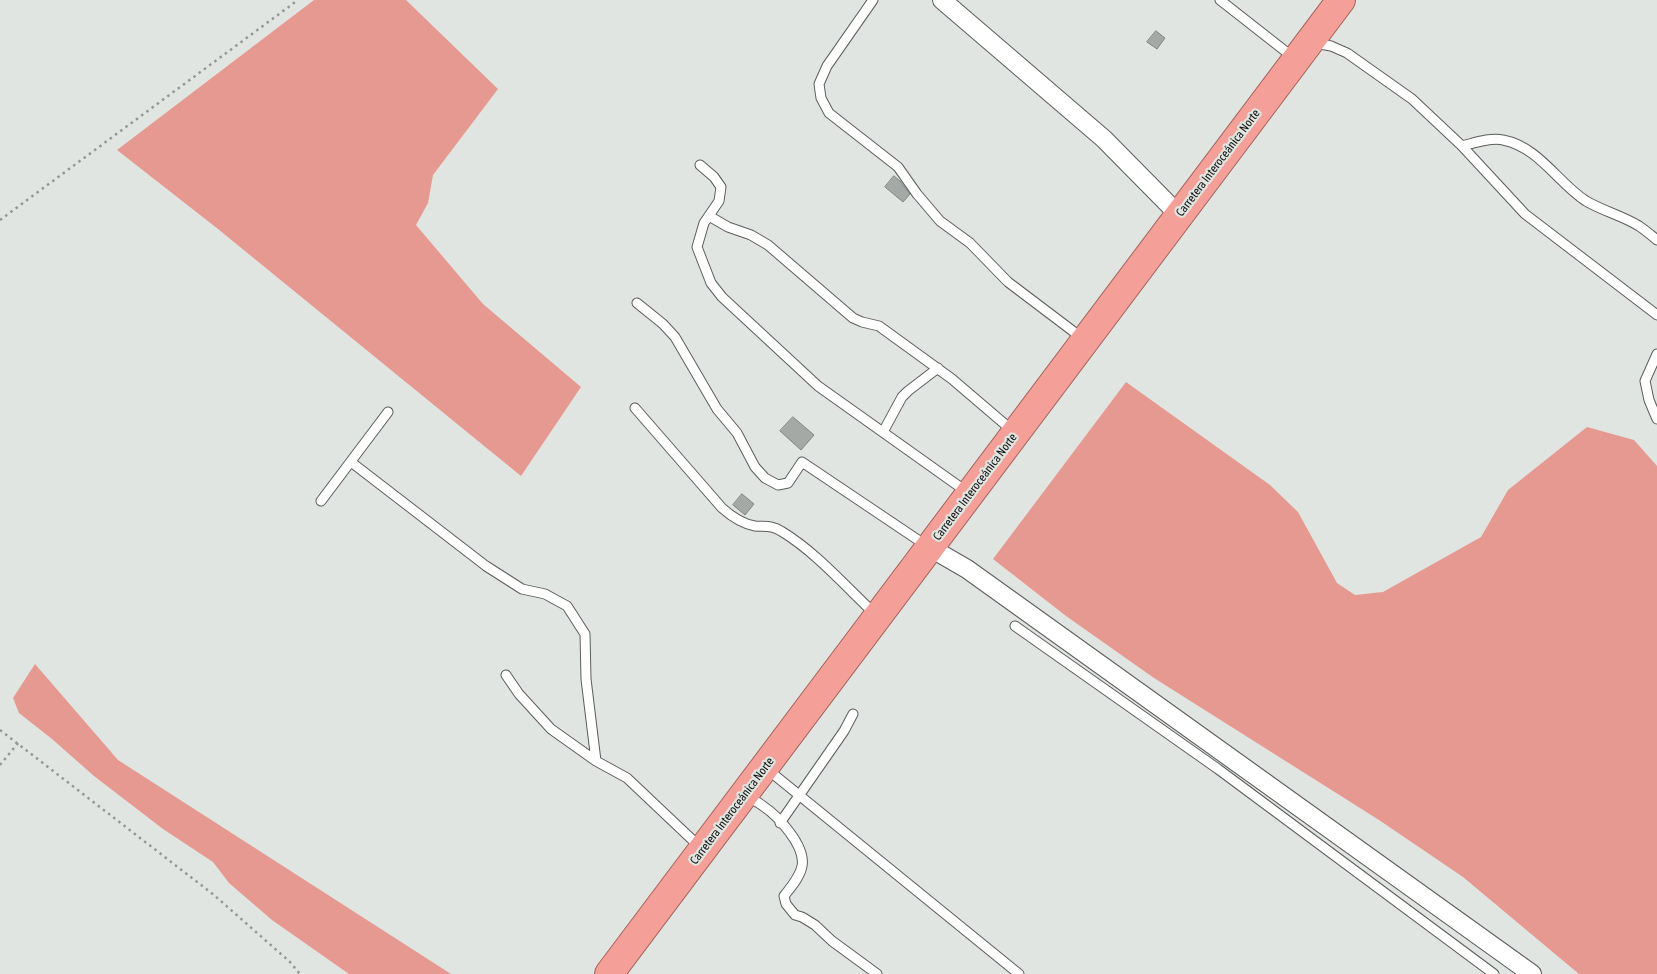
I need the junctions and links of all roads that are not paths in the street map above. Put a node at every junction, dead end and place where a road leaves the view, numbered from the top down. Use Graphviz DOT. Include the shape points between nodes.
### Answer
graph roads {
  1 [pos="874,0"];
  2 [pos="942,0"];
  3 [pos="1220,0"];
  4 [pos="1341,0"];
  5 [pos="1302,51"];
  6 [pos="1462,146"];
  7 [pos="700,165"];
  8 [pos="1179,215"];
  9 [pos="709,216"];
  10 [pos="1657,240"];
  11 [pos="637,303"];
  12 [pos="1657,315"];
  13 [pos="1085,340"];
  14 [pos="1657,354"];
  15 [pos="938,368"];
  16 [pos="635,408"];
  17 [pos="388,412"];
  18 [pos="1657,419"];
  19 [pos="882,432"];
  20 [pos="1015,433"];
  21 [pos="350,462"];
  22 [pos="970,493"];
  23 [pos="320,501"];
  24 [pos="929,547"];
  25 [pos="877,616"];
  26 [pos="1015,626"];
  27 [pos="506,674"];
  28 [pos="853,714"];
  29 [pos="596,761"];
  30 [pos="764,767"];
  31 [pos="744,795"];
  32 [pos="799,795"];
  33 [pos="780,823"];
  34 [pos="703,850"];
  35 [pos="608,971"];
  36 [pos="877,974"];
  37 [pos="1019,974"];
  38 [pos="1494,974"];
  39 [pos="1532,974"];
  1 -- 13 [label="lane" via="827,66 820,84 821,98 829,113 898,167 940,221 970,243 1008,282"];
  2 -- 8 [label="street" via="1104,139"];
  3 -- 5 [label="lane"];
  4 -- 5 [label="highway, Carretera Interoceánica Norte"];
  5 -- 6 [label="lane" via="1331,46 1347,53 1412,99"];
  5 -- 8 [label="highway, Carretera Interoceánica Norte"];
  6 -- 10 [label="lane" via="1503,140 1522,147 1586,200 1638,225"];
  6 -- 12 [label="lane" via="1524,214"];
  7 -- 9 [label="lane" via="721,187 719,201"];
  8 -- 13 [label="highway, Carretera Interoceánica Norte"];
  9 -- 15 [label="lane" via="768,245 853,318 880,326"];
  9 -- 19 [label="lane" via="696,247 722,297 818,386"];
  11 -- 24 [label="lane" via="675,337 717,409 737,433 755,467 765,478 778,485 788,483 802,462"];
  13 -- 20 [label="highway, Carretera Interoceánica Norte"];
  14 -- 18 [label="lane" via="1644,381"];
  15 -- 19 [label="lane" via="902,397"];
  15 -- 20 [label="lane"];
  16 -- 25 [label="lane" via="722,508 734,518 754,526 773,526 783,532 806,549"];
  17 -- 21 [label="lane"];
  19 -- 22 [label="lane"];
  20 -- 22 [label="highway, Carretera Interoceánica Norte"];
  21 -- 23 [label="lane"];
  21 -- 29 [label="lane" via="486,566 522,589 545,594 567,606 585,634 586,680"];
  22 -- 24 [label="highway, Carretera Interoceánica Norte"];
  24 -- 25 [label="highway, Carretera Interoceánica Norte"];
  24 -- 39 [label="street" via="975,575"];
  25 -- 30 [label="highway, Carretera Interoceánica Norte"];
  26 -- 38 [label="lane" via="1218,769"];
  27 -- 29 [label="lane" via="519,694 551,729"];
  28 -- 32 [label="lane"];
  29 -- 34 [label="lane" via="627,778"];
  30 -- 31 [label="highway, Carretera Interoceánica Norte"];
  30 -- 32 [label="lane"];
  31 -- 33 [label="lane" via="764,806"];
  31 -- 34 [label="highway, Carretera Interoceánica Norte"];
  32 -- 33 [label="lane"];
  32 -- 37 [label="lane"];
  33 -- 36 [label="lane" via="794,838 801,853 799,875 784,896 789,908"];
  34 -- 35 [label="highway, Carretera Interoceánica Norte"];
}
